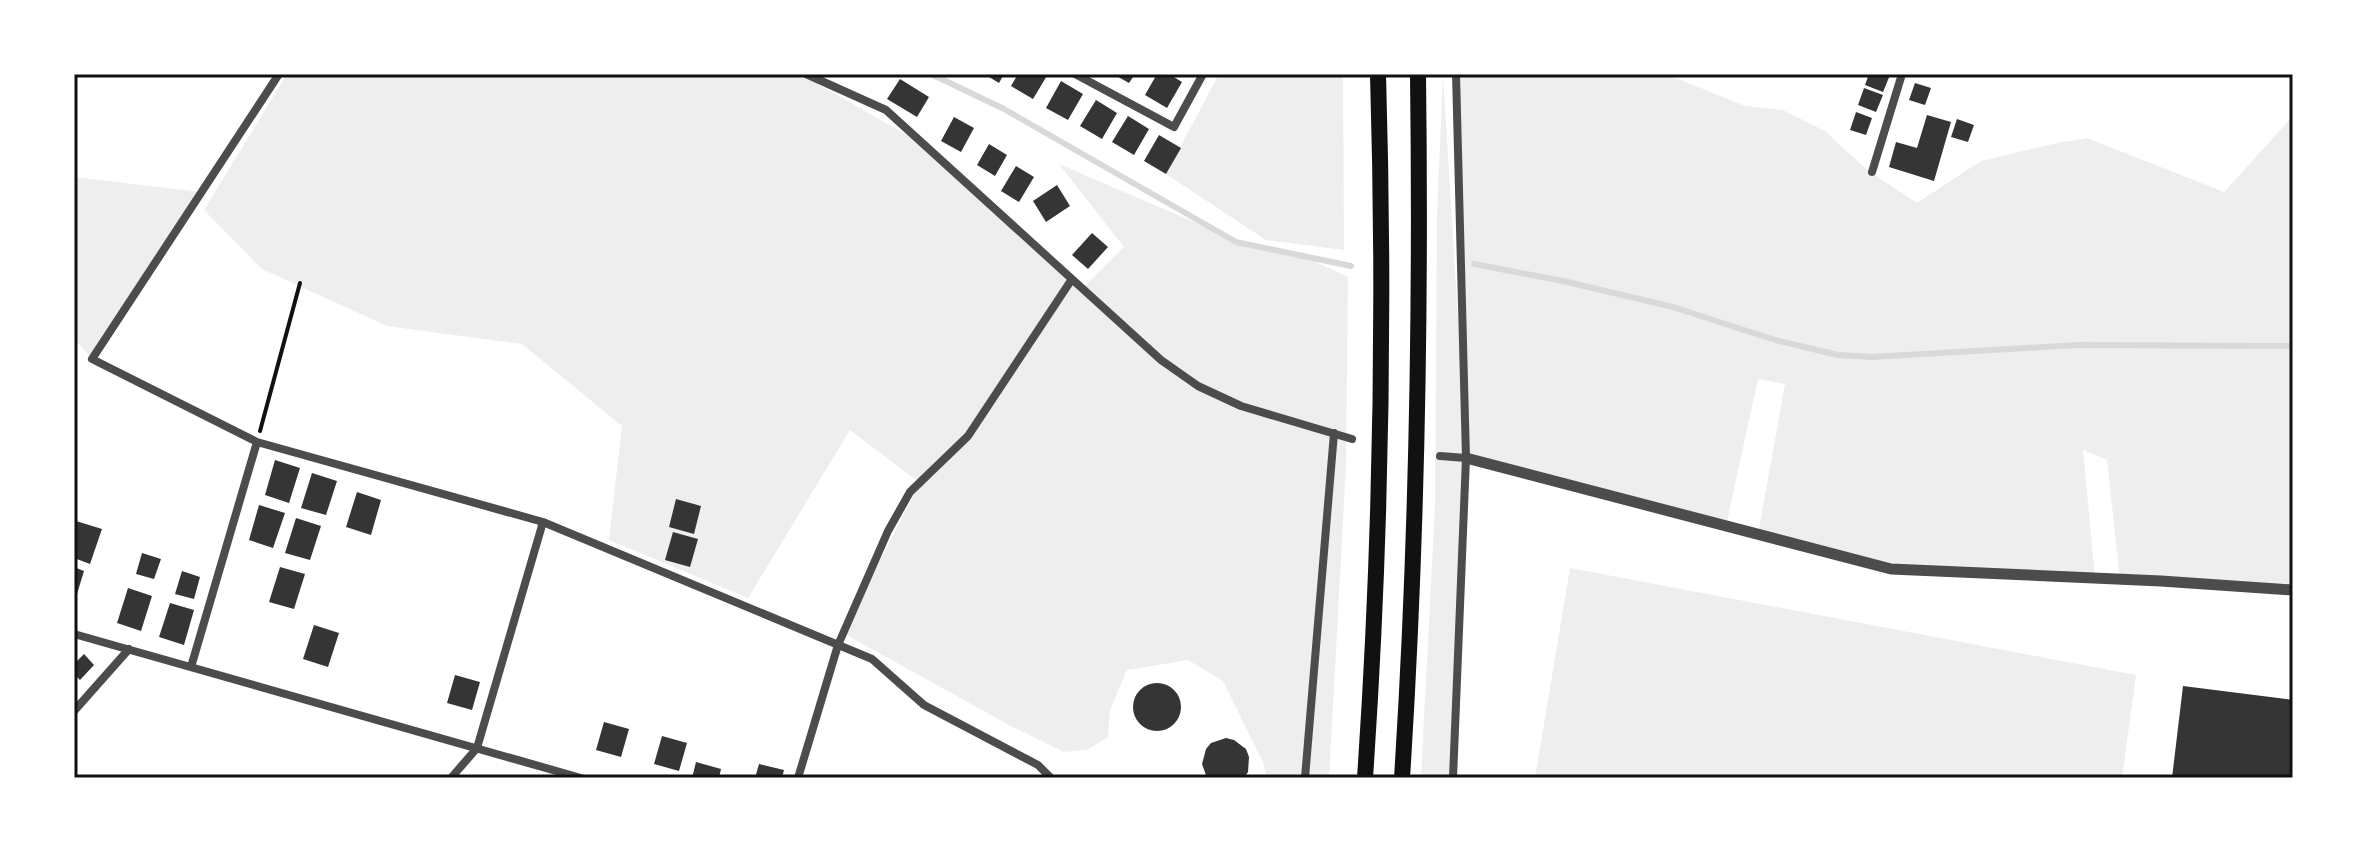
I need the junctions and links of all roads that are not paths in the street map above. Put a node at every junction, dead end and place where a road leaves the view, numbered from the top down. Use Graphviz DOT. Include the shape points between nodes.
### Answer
graph roads {
  1 [pos="279,74"];
  2 [pos="806,74"];
  3 [pos="1075,74"];
  4 [pos="1203,74"];
  5 [pos="1378,74"];
  6 [pos="1418,74"];
  7 [pos="1456,74"];
  8 [pos="1902,74"];
  9 [pos="1872,172"];
  10 [pos="1072,279"];
  11 [pos="1334,433"];
  12 [pos="1352,439"];
  13 [pos="257,442"];
  14 [pos="1440,456"];
  15 [pos="1466,458"];
  16 [pos="543,522"];
  17 [pos="2293,590"];
  18 [pos="74,634"];
  19 [pos="838,645"];
  20 [pos="129,649"];
  21 [pos="191,667"];
  22 [pos="74,711"];
  23 [pos="477,748"];
  24 [pos="451,778"];
  25 [pos="581,778"];
  26 [pos="798,778"];
  27 [pos="1051,778"];
  28 [pos="1305,778"];
  29 [pos="1365,778"];
  30 [pos="1402,778"];
  31 [pos="1453,778"];
  1 -- 13 [label="street" via="92,359"];
  2 -- 10 [label="street" via="886,110"];
  3 -- 4 [label="street" via="1174,127"];
  5 -- 29 [label="highway" via="1382,356"];
  6 -- 30 [label="highway" via="1419,358"];
  7 -- 15 [label="street"];
  8 -- 9 [label="street"];
  10 -- 11 [label="street" via="1161,360 1198,386 1241,406"];
  10 -- 19 [label="street" via="968,436 910,492"];
  11 -- 12 [label="street"];
  11 -- 28 [label="street"];
  13 -- 16 [label="street"];
  13 -- 21 [label="street"];
  14 -- 15 [label="street"];
  15 -- 17 [label="street" via="1891,569"];
  15 -- 31 [label="street"];
  16 -- 19 [label="street"];
  16 -- 23 [label="street"];
  18 -- 20 [label="street"];
  19 -- 26 [label="street"];
  19 -- 27 [label="street" via="872,659 924,705 1038,765"];
  20 -- 21 [label="street"];
  20 -- 22 [label="street"];
  21 -- 23 [label="street"];
  23 -- 24 [label="street"];
  23 -- 25 [label="street"];
}
